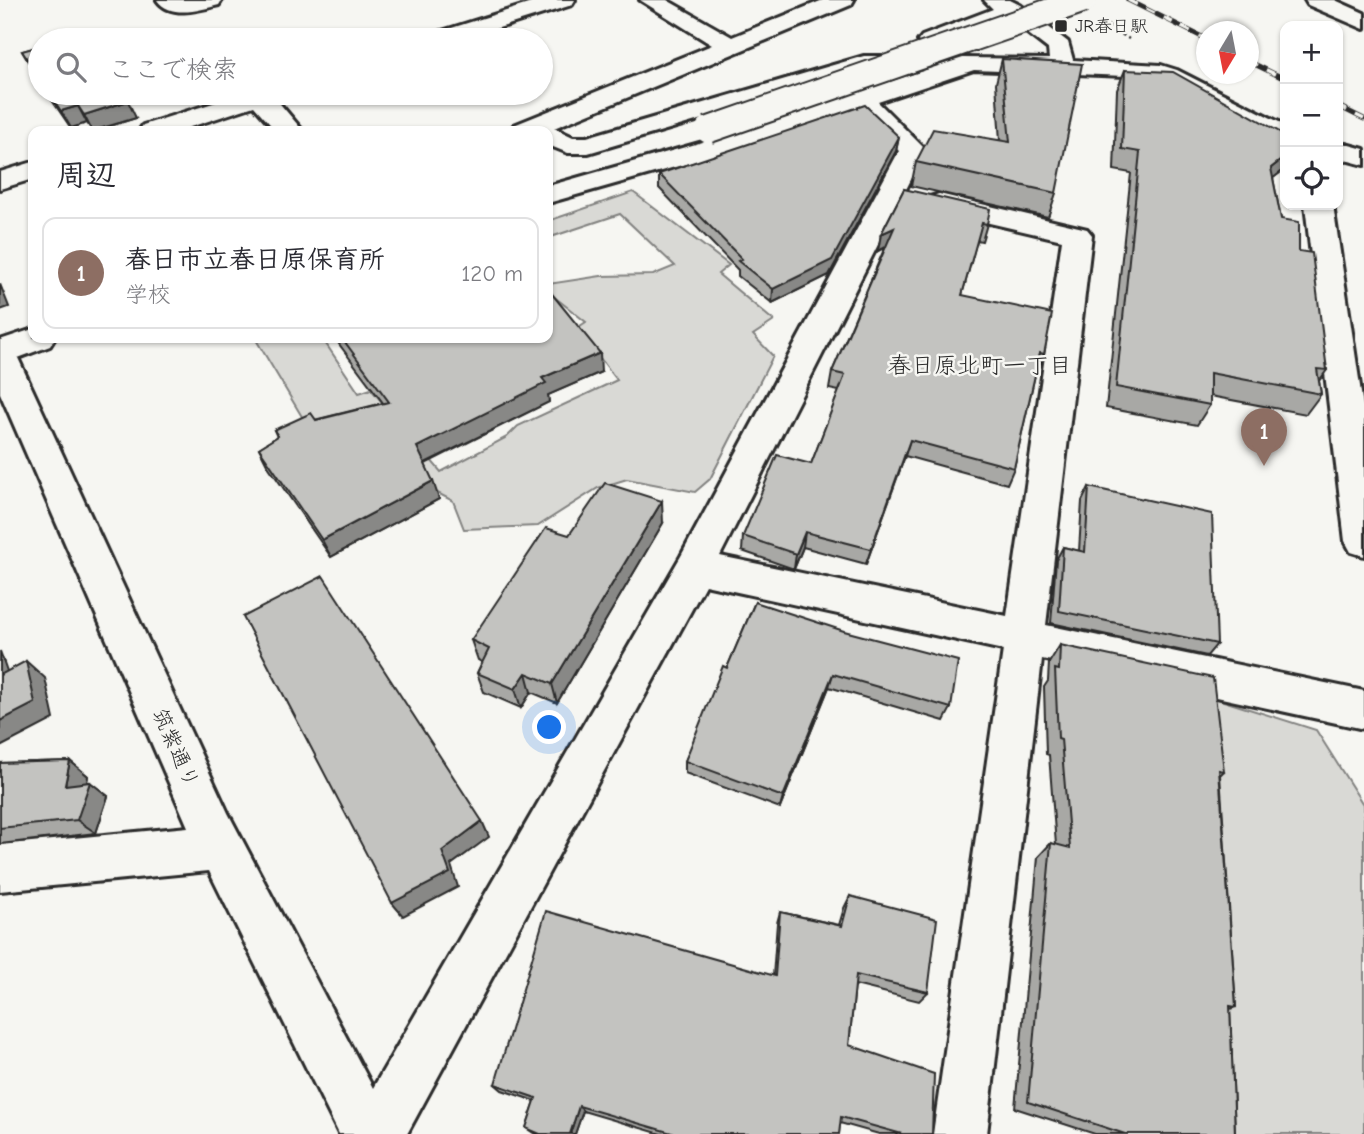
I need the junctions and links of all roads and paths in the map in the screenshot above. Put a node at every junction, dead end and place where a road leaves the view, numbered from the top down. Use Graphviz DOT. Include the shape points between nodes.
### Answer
graph roads {
  1 [pos="168,0"];
  2 [pos="211,0"];
  3 [pos="564,0"];
  4 [pos="651,0"];
  5 [pos="844,0"];
  6 [pos="1083,0"];
  7 [pos="1316,0"];
  8 [pos="1002,5"];
  9 [pos="1364,22"];
  10 [pos="475,28"];
  11 [pos="731,46"];
  12 [pos="908,50"];
  13 [pos="1062,66"];
  14 [pos="940,74"];
  15 [pos="861,100"];
  16 [pos="234,105"];
  17 [pos="272,105"];
  18 [pos="168,126"];
  19 [pos="287,126"];
  20 [pos="548,126"];
  21 [pos="1280,133"];
  22 [pos="553,137"];
  23 [pos="1343,152"];
  24 [pos="1364,158"];
  25 [pos="28,172"];
  26 [pos="553,173"];
  27 [pos="0,181"];
  28 [pos="553,193"];
  29 [pos="891,193"];
  30 [pos="1320,210"];
  31 [pos="28,342"];
  32 [pos="0,353"];
  33 [pos="1364,541"];
  34 [pos="695,567"];
  35 [pos="1024,637"];
  36 [pos="1364,710"];
  37 [pos="222,847"];
  38 [pos="0,868"];
  39 [pos="368,1134"];
  40 [pos="377,1134"];
  41 [pos="960,1134"];
  1 -- 2 [label="street" via="178,5"];
  3 -- 10 [label="street"];
  4 -- 11 [label="street"];
  5 -- 11 [label="street"];
  6 -- 26 [label="street, bridge" via="708,130"];
  7 -- 9 [label="street"];
  8 -- 12 [label="street"];
  8 -- 13 [label="street" via="1060,47"];
  11 -- 20 [label="street"];
  12 -- 14 [label="street"];
  12 -- 22 [label="street" via="588,145 568,145"];
  13 -- 14 [label="street" via="972,64"];
  13 -- 21 [label="street" via="1152,70"];
  14 -- 15 [label="street"];
  15 -- 28 [label="street"];
  15 -- 29 [label="street" via="913,150"];
  16 -- 18 [label="street"];
  17 -- 19 [label="street"];
  23 -- 24 [label="street"];
  25 -- 27 [label="street"];
  29 -- 34 [label="street"];
  29 -- 35 [label="street" via="1077,235"];
  30 -- 33 [label="street"];
  31 -- 32 [label="street"];
  32 -- 37 [label="street, 筑紫通り"];
  34 -- 35 [label="street"];
  34 -- 40 [label="street"];
  35 -- 36 [label="street"];
  35 -- 41 [label="street"];
  37 -- 38 [label="street"];
  37 -- 39 [label="street, 筑紫通り"];
}
